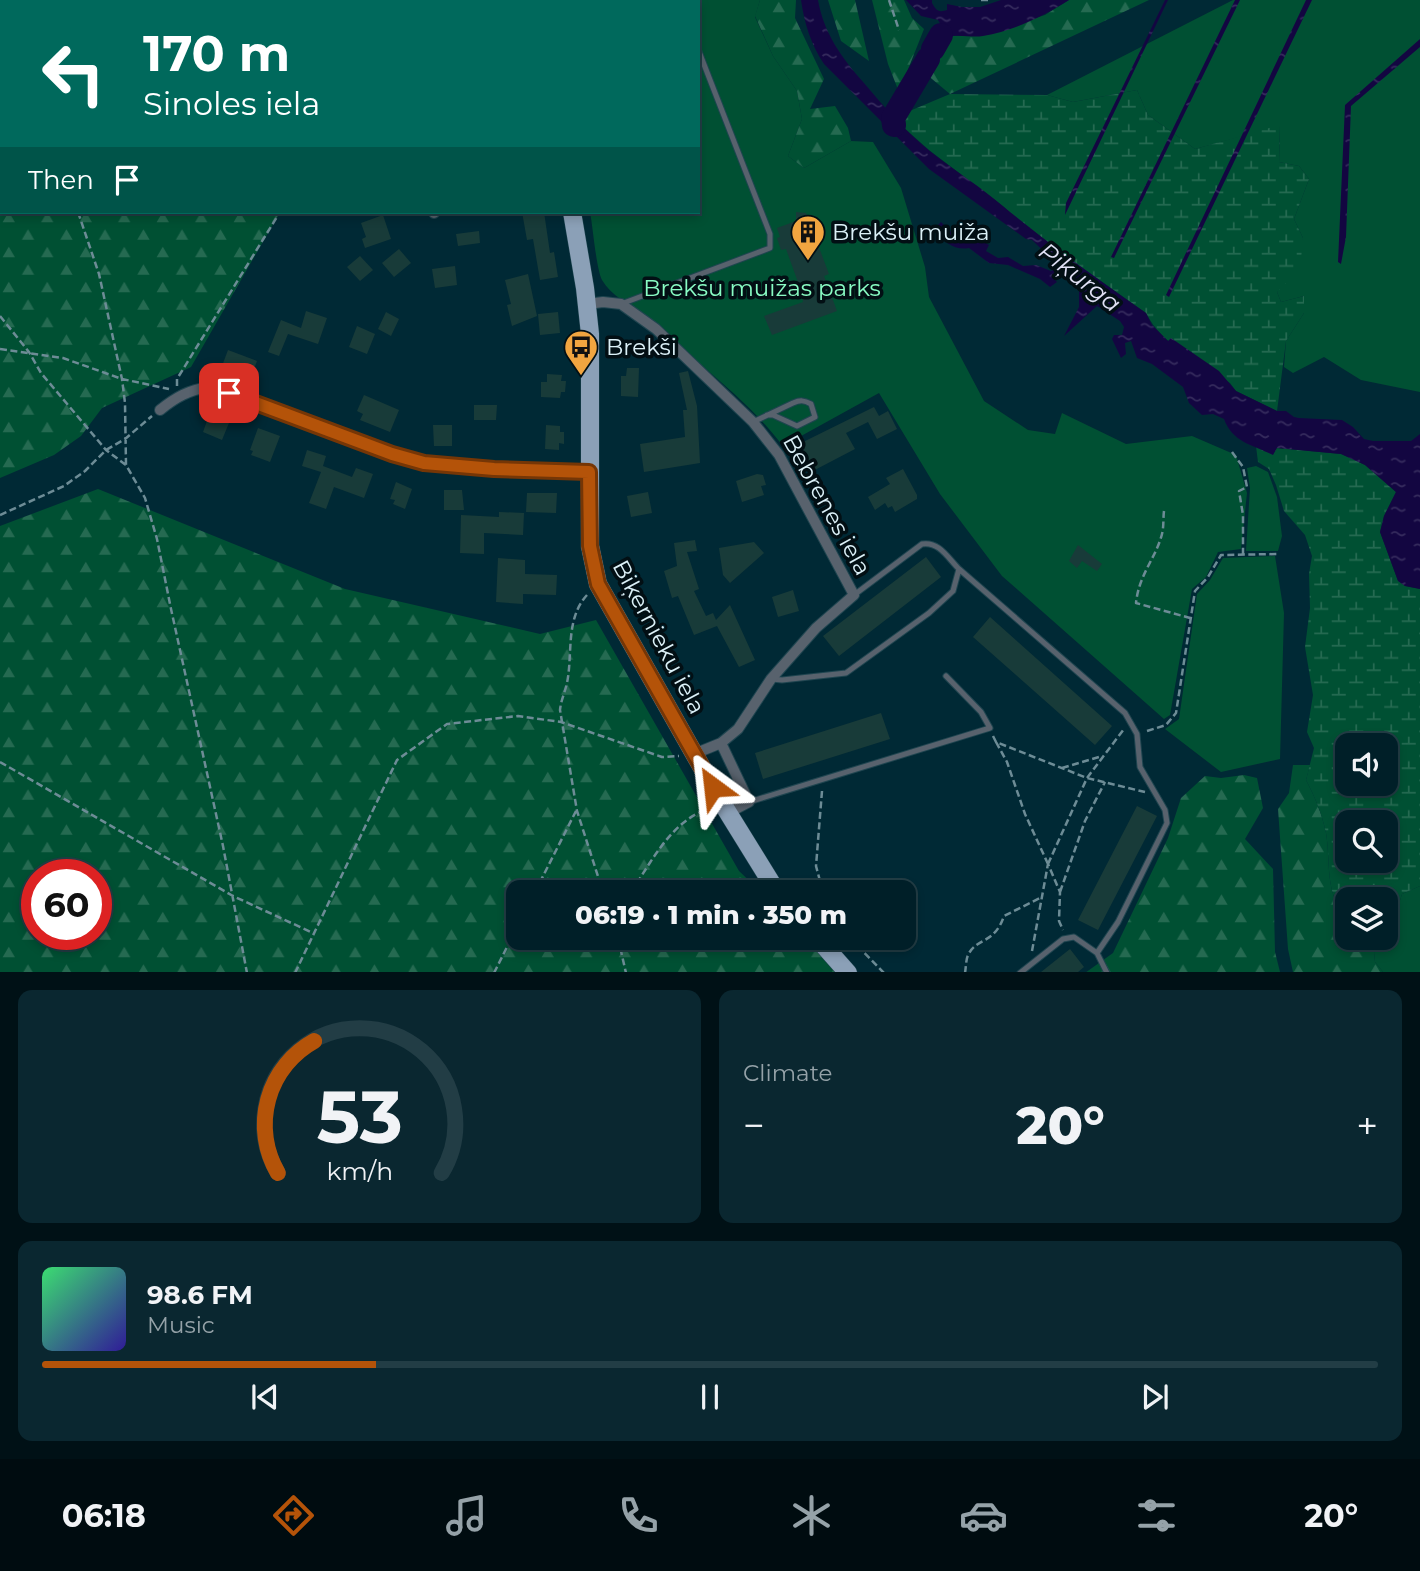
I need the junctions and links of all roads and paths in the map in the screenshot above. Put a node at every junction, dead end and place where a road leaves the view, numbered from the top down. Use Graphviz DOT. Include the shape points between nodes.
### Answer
graph roads {
  1 [pos="889,0"];
  2 [pos="981,0"];
  3 [pos="990,0"];
  4 [pos="899,30"];
  5 [pos="700,54"];
  6 [pos="79,214"];
  7 [pos="279,214"];
  8 [pos="572,214"];
  9 [pos="587,304"];
  10 [pos="621,304"];
  11 [pos="0,316"];
  12 [pos="0,349"];
  13 [pos="29,352"];
  14 [pos="122,379"];
  15 [pos="176,397"];
  16 [pos="160,410"];
  17 [pos="767,415"];
  18 [pos="753,422"];
  19 [pos="125,439"];
  20 [pos="106,450"];
  21 [pos="1232,452"];
  22 [pos="126,465"];
  23 [pos="589,472"];
  24 [pos="1164,511"];
  25 [pos="0,515"];
  26 [pos="1242,554"];
  27 [pos="1278,554"];
  28 [pos="958,569"];
  29 [pos="598,584"];
  30 [pos="854,595"];
  31 [pos="1191,618"];
  32 [pos="946,676"];
  33 [pos="771,679"];
  34 [pos="561,722"];
  35 [pos="1131,722"];
  36 [pos="990,728"];
  37 [pos="1137,734"];
  38 [pos="996,742"];
  39 [pos="721,743"];
  40 [pos="694,754"];
  41 [pos="1102,756"];
  42 [pos="0,762"];
  43 [pos="1059,768"];
  44 [pos="1087,778"];
  45 [pos="822,780"];
  46 [pos="1105,782"];
  47 [pos="1155,795"];
  48 [pos="749,802"];
  49 [pos="725,808"];
  50 [pos="577,811"];
  51 [pos="1048,864"];
  52 [pos="541,880"];
  53 [pos="599,880"];
  54 [pos="639,880"];
  55 [pos="770,880"];
  56 [pos="819,880"];
  57 [pos="1060,892"];
  58 [pos="233,896"];
  59 [pos="1042,897"];
  60 [pos="313,933"];
  61 [pos="1063,939"];
  62 [pos="506,948"];
  63 [pos="621,950"];
  64 [pos="828,950"];
  65 [pos="862,950"];
  66 [pos="1097,953"];
  67 [pos="1035,960"];
  68 [pos="247,972"];
  69 [pos="295,972"];
  70 [pos="494,972"];
  71 [pos="626,972"];
  72 [pos="848,972"];
  73 [pos="884,972"];
  74 [pos="965,972"];
  75 [pos="1020,972"];
  76 [pos="1107,972"];
  1 -- 4 [label="path"];
  2 -- 3 [label="path"];
  5 -- 10 [label="lane" via="770,234 770,248"];
  6 -- 14 [label="path" via="99,274"];
  7 -- 15 [label="path" via="177,379"];
  8 -- 9 [label="main road, Biķernieku iela"];
  9 -- 10 [label="street"];
  9 -- 23 [label="main road, Biķernieku iela"];
  10 -- 18 [label="street, Bebrenes iela" via="656,329"];
  11 -- 13 [label="path"];
  12 -- 13 [label="path"];
  13 -- 14 [label="path" via="63,358"];
  13 -- 20 [label="path" via="41,373"];
  14 -- 15 [label="path" via="168,389"];
  14 -- 19 [label="path"];
  15 -- 16 [label="street"];
  15 -- 23 [label="street" via="209,387 424,463"];
  16 -- 19 [label="path"];
  17 -- 17 [label="lane" via="805,400 815,417 797,426"];
  17 -- 18 [label="lane"];
  18 -- 30 [label="street, Bebrenes iela" via="779,455"];
  19 -- 20 [label="path"];
  19 -- 22 [label="path"];
  20 -- 22 [label="path"];
  20 -- 25 [label="path" via="64,486"];
  21 -- 26 [label="path" via="1243,467 1247,488 1239,491"];
  22 -- 58 [label="path" via="145,498 157,539"];
  23 -- 29 [label="main road, Biķernieku iela" via="590,546"];
  24 -- 31 [label="path" via="1162,534 1136,603"];
  26 -- 27 [label="path"];
  26 -- 31 [label="path" via="1221,555 1195,591"];
  28 -- 30 [label="lane" via="938,547 922,544"];
  28 -- 33 [label="lane" via="953,591 846,673"];
  28 -- 35 [label="lane" via="1113,701"];
  29 -- 34 [label="path" via="579,604 574,617"];
  29 -- 40 [label="main road, Biķernieku iela"];
  30 -- 33 [label="street, Bebrenes iela" via="816,628"];
  31 -- 37 [label="path" via="1176,713 1167,725"];
  32 -- 36 [label="lane"];
  33 -- 39 [label="street, Bebrenes iela" via="738,729"];
  34 -- 40 [label="path" via="662,757"];
  34 -- 50 [label="path"];
  34 -- 60 [label="path" via="517,716 446,724 397,760"];
  35 -- 37 [label="lane"];
  35 -- 41 [label="path"];
  36 -- 38 [label="path"];
  36 -- 45 [label="lane"];
  37 -- 47 [label="lane" via="1140,766"];
  38 -- 43 [label="path"];
  38 -- 51 [label="path"];
  39 -- 40 [label="street, Bebrenes iela"];
  39 -- 48 [label="street"];
  40 -- 49 [label="main road, Biķernieku iela"];
  41 -- 43 [label="path"];
  41 -- 44 [label="path"];
  42 -- 58 [label="path"];
  43 -- 44 [label="path"];
  44 -- 46 [label="path"];
  44 -- 51 [label="path"];
  45 -- 48 [label="lane"];
  45 -- 56 [label="path" via="816,866"];
  46 -- 47 [label="path"];
  46 -- 57 [label="path"];
  47 -- 66 [label="lane" via="1167,823 1118,922"];
  48 -- 49 [label="street"];
  49 -- 54 [label="path" via="694,814 675,827"];
  49 -- 55 [label="main road, Biķernieku iela"];
  50 -- 52 [label="path"];
  50 -- 53 [label="path"];
  51 -- 57 [label="path"];
  51 -- 59 [label="path"];
  57 -- 61 [label="path"];
  58 -- 60 [label="path"];
  58 -- 68 [label="path"];
  59 -- 67 [label="path" via="1031,953"];
  59 -- 74 [label="path" via="1004,916 999,929 968,954"];
  60 -- 69 [label="path"];
  61 -- 66 [label="lane" via="1074,937"];
  61 -- 67 [label="lane"];
  62 -- 70 [label="path"];
  63 -- 71 [label="path"];
  64 -- 72 [label="main road"];
  65 -- 73 [label="path"];
  66 -- 76 [label="lane"];
  67 -- 75 [label="lane"];
}
